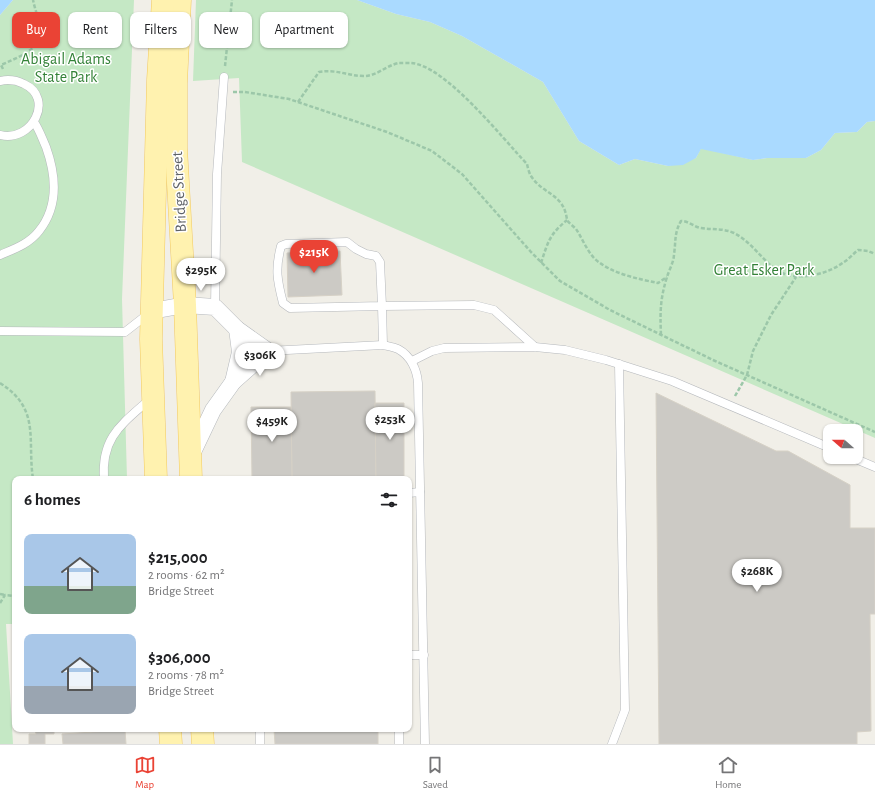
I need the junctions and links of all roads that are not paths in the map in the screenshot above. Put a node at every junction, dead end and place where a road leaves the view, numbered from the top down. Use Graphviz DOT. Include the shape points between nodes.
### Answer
graph roads {
  1 [pos="164,0"];
  2 [pos="180,0"];
  3 [pos="224,77"];
  4 [pos="4,80"];
  5 [pos="34,122"];
  6 [pos="0,136"];
  7 [pos="0,255"];
  8 [pos="185,305"];
  9 [pos="382,306"];
  10 [pos="215,307"];
  11 [pos="152,311"];
  12 [pos="237,329"];
  13 [pos="0,331"];
  14 [pos="383,345"];
  15 [pos="535,347"];
  16 [pos="268,351"];
  17 [pos="412,361"];
  18 [pos="619,364"];
  19 [pos="233,382"];
  20 [pos="153,396"];
  21 [pos="823,445"];
  22 [pos="191,456"];
  23 [pos="863,462"];
  24 [pos="875,467"];
  25 [pos="104,476"];
  26 [pos="156,476"];
  27 [pos="191,476"];
  28 [pos="420,492"];
  29 [pos="412,493"];
  30 [pos="412,654"];
  31 [pos="424,655"];
  32 [pos="170,732"];
  33 [pos="202,732"];
  34 [pos="260,732"];
  35 [pos="399,732"];
  36 [pos="171,744"];
  37 [pos="203,744"];
  38 [pos="260,744"];
  39 [pos="399,744"];
  40 [pos="425,744"];
  41 [pos="612,744"];
  1 -- 11 [label="main road, Bridge Street" via="158,80"];
  2 -- 8 [label="main road, Bridge Street" via="176,148"];
  3 -- 10 [label="lane" via="217,174"];
  4 -- 5 [label="lane" via="17,80 34,91 39,105"];
  5 -- 6 [label="lane" via="16,136"];
  5 -- 7 [label="lane" via="49,156 54,182 53,201 39,231 29,241"];
  8 -- 10 [label="street"];
  8 -- 11 [label="street"];
  8 -- 22 [label="main road, Bridge Street"];
  9 -- 9 [label="lane" via="290,308 283,303 277,279 277,261 281,246 347,242 366,254 376,256 380,262"];
  9 -- 14 [label="lane"];
  9 -- 15 [label="lane" via="474,304 494,310"];
  10 -- 12 [label="street"];
  11 -- 13 [label="lane" via="124,332"];
  11 -- 20 [label="main road, Bridge Street"];
  12 -- 16 [label="street"];
  12 -- 19 [label="street" via="240,352"];
  14 -- 16 [label="lane"];
  14 -- 17 [label="lane" via="398,349"];
  15 -- 17 [label="lane" via="444,348"];
  15 -- 18 [label="lane" via="566,350"];
  16 -- 19 [label="street"];
  17 -- 28 [label="lane" via="417,375"];
  18 -- 21 [label="lane" via="672,381"];
  18 -- 41 [label="lane" via="625,710"];
  19 -- 22 [label="street" via="213,410"];
  20 -- 25 [label="lane" via="120,425 109,441 104,459"];
  20 -- 26 [label="main road, Bridge Street"];
  22 -- 27 [label="main road, Bridge Street"];
  23 -- 24 [label="lane"];
  28 -- 29 [label="lane"];
  28 -- 31 [label="lane"];
  30 -- 31 [label="lane"];
  31 -- 40 [label="lane"];
  32 -- 36 [label="main road"];
  33 -- 37 [label="main road"];
  34 -- 38 [label="lane"];
  35 -- 39 [label="lane"];
}
